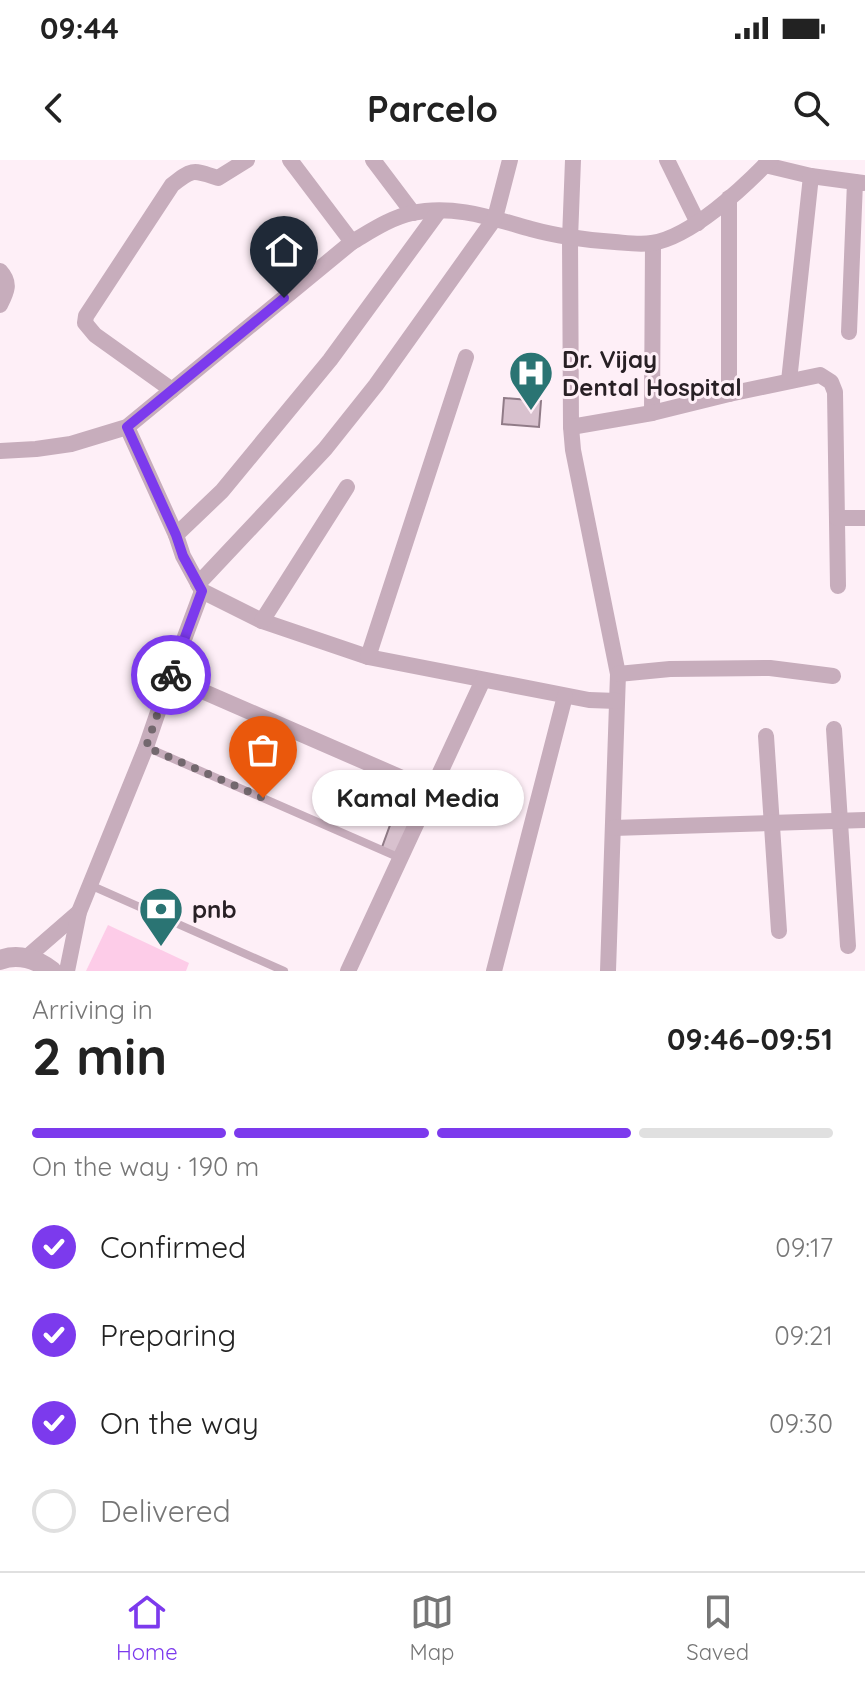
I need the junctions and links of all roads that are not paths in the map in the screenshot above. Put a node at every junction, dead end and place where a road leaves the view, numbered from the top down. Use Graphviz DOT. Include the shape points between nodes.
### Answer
graph roads {
  1 [pos="247,160"];
  2 [pos="290,160"];
  3 [pos="373,160"];
  4 [pos="510,160"];
  5 [pos="573,160"];
  6 [pos="667,160"];
  7 [pos="768,163"];
  8 [pos="811,176"];
  9 [pos="860,183"];
  10 [pos="729,198"];
  11 [pos="439,211"];
  12 [pos="413,213"];
  13 [pos="495,218"];
  14 [pos="698,223"];
  15 [pos="570,239"];
  16 [pos="352,242"];
  17 [pos="653,243"];
  18 [pos="0,271"];
  19 [pos="0,305"];
  20 [pos="849,332"];
  21 [pos="466,357"];
  22 [pos="789,381"];
  23 [pos="172,390"];
  24 [pos="729,394"];
  25 [pos="652,413"];
  26 [pos="127,427"];
  27 [pos="571,427"];
  28 [pos="0,451"];
  29 [pos="347,487"];
  30 [pos="837,518"];
  31 [pos="865,518"];
  32 [pos="176,535"];
  33 [pos="838,586"];
  34 [pos="200,587"];
  35 [pos="262,621"];
  36 [pos="368,657"];
  37 [pos="618,674"];
  38 [pos="833,676"];
  39 [pos="170,677"];
  40 [pos="483,680"];
  41 [pos="565,696"];
  42 [pos="617,701"];
  43 [pos="834,729"];
  44 [pos="766,736"];
  45 [pos="146,747"];
  46 [pos="432,791"];
  47 [pos="865,820"];
  48 [pos="840,821"];
  49 [pos="772,823"];
  50 [pos="613,828"];
  51 [pos="401,858"];
  52 [pos="90,885"];
  53 [pos="79,912"];
  54 [pos="779,931"];
  55 [pos="848,946"];
  56 [pos="26,958"];
  57 [pos="0,960"];
  58 [pos="52,971"];
  59 [pos="67,971"];
  60 [pos="284,971"];
  61 [pos="348,971"];
  62 [pos="494,971"];
  63 [pos="608,971"];
  1 -- 23 [label="street" via="218,178 194,171 172,185 86,316 95,335"];
  2 -- 16 [label="street"];
  3 -- 12 [label="street"];
  4 -- 13 [label="street"];
  5 -- 15 [label="street"];
  6 -- 14 [label="street"];
  7 -- 8 [label="street"];
  7 -- 10 [label="street"];
  8 -- 9 [label="street"];
  8 -- 22 [label="street"];
  9 -- 20 [label="street"];
  10 -- 14 [label="street"];
  10 -- 24 [label="street"];
  11 -- 12 [label="street"];
  11 -- 13 [label="street"];
  11 -- 32 [label="street" via="330,360 222,491"];
  12 -- 16 [label="street"];
  13 -- 15 [label="street"];
  13 -- 34 [label="street" via="325,449"];
  14 -- 17 [label="street"];
  15 -- 17 [label="street"];
  15 -- 27 [label="street"];
  16 -- 23 [label="street"];
  17 -- 25 [label="street"];
  18 -- 19 [label="street" via="8,282"];
  21 -- 36 [label="street"];
  22 -- 24 [label="street"];
  22 -- 30 [label="street" via="820,375 835,392"];
  23 -- 26 [label="street"];
  24 -- 25 [label="street"];
  25 -- 27 [label="street"];
  26 -- 28 [label="street" via="71,444"];
  26 -- 32 [label="street"];
  27 -- 37 [label="street"];
  29 -- 35 [label="street"];
  30 -- 31 [label="street"];
  30 -- 33 [label="street"];
  32 -- 34 [label="street"];
  34 -- 35 [label="street"];
  34 -- 39 [label="street"];
  35 -- 36 [label="street"];
  36 -- 40 [label="street"];
  37 -- 38 [label="street" via="770,668"];
  37 -- 42 [label="street"];
  39 -- 45 [label="street"];
  39 -- 46 [label="street"];
  40 -- 41 [label="street"];
  40 -- 46 [label="street"];
  41 -- 42 [label="street"];
  41 -- 62 [label="street"];
  42 -- 50 [label="street"];
  43 -- 48 [label="street"];
  44 -- 49 [label="street"];
  45 -- 51 [label="lane"];
  45 -- 52 [label="street"];
  46 -- 51 [label="street"];
  47 -- 48 [label="street"];
  48 -- 49 [label="street"];
  48 -- 55 [label="street"];
  49 -- 50 [label="street"];
  49 -- 54 [label="street"];
  50 -- 63 [label="street"];
  51 -- 61 [label="street"];
  52 -- 53 [label="street"];
  52 -- 60 [label="lane"];
  53 -- 56 [label="street"];
  53 -- 59 [label="street"];
  56 -- 57 [label="street"];
  56 -- 58 [label="street"];
}
